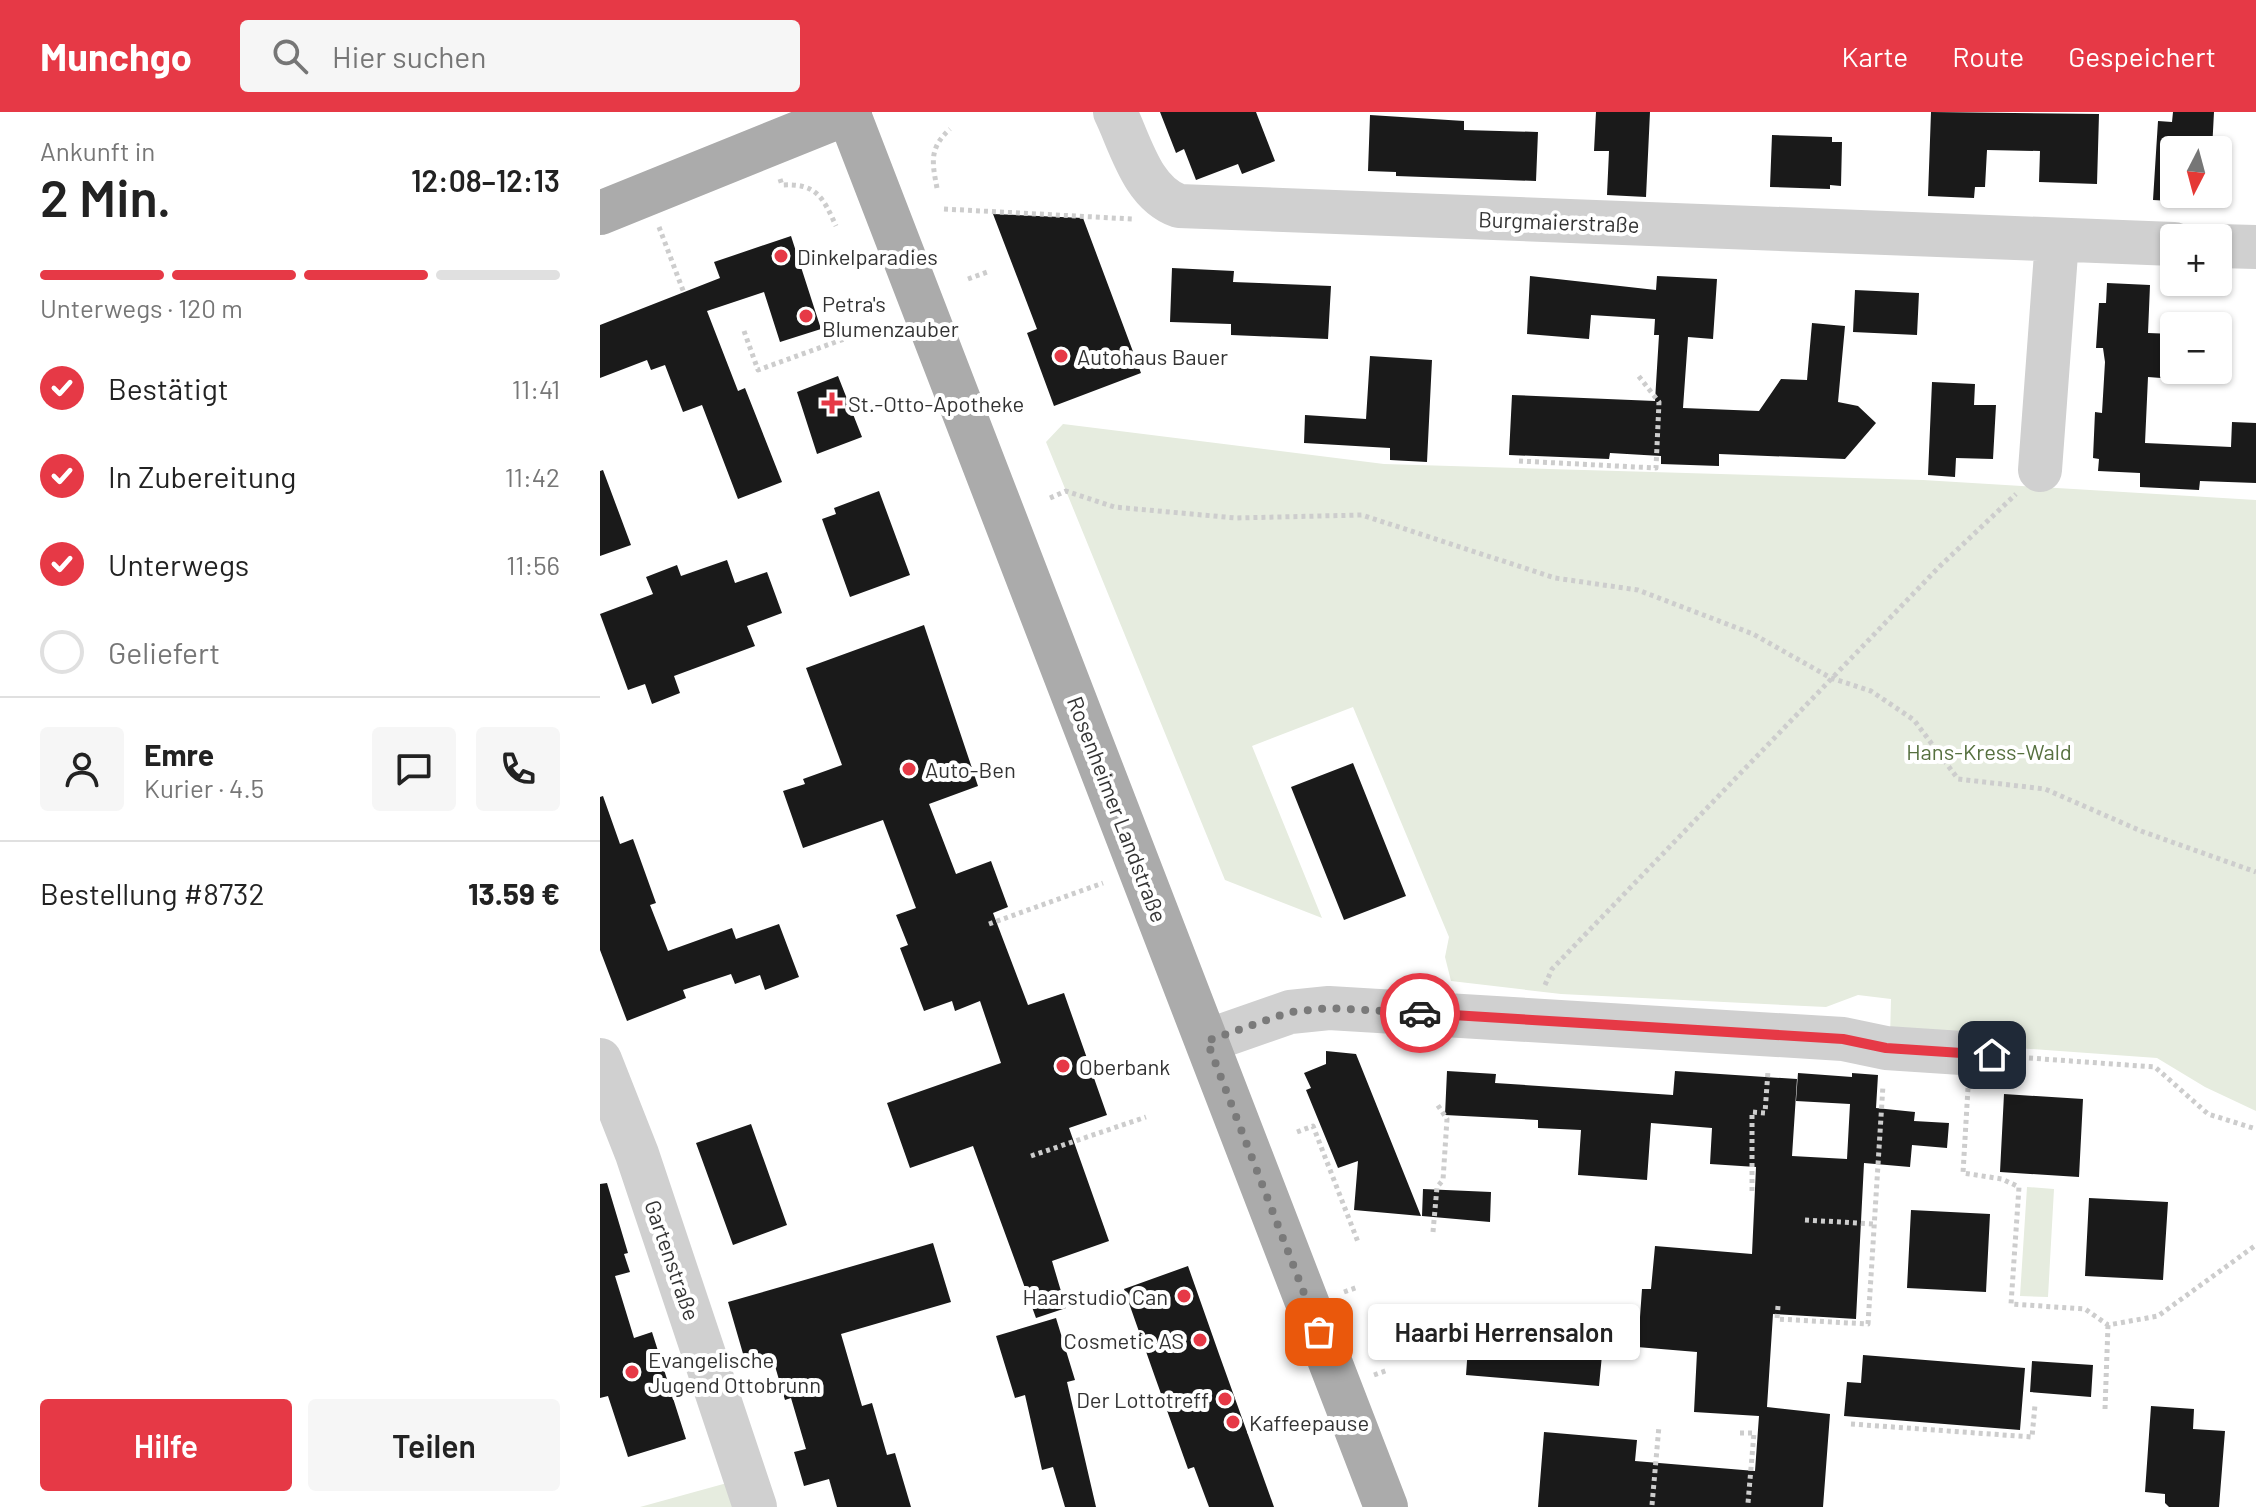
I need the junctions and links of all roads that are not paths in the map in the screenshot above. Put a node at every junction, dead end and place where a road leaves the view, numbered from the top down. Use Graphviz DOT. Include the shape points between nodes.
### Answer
graph roads {
  1 [pos="849,112"];
  2 [pos="1115,112"];
  3 [pos="600,213"];
  4 [pos="2057,240"];
  5 [pos="2160,244"];
  6 [pos="2232,246"];
  7 [pos="2256,247"];
  8 [pos="2040,470"];
  9 [pos="1207,1041"];
  10 [pos="1981,1055"];
  11 [pos="600,1060"];
  12 [pos="755,1507"];
  13 [pos="1386,1507"];
  1 -- 3 [label="main road"];
  1 -- 9 [label="main road, Rosenheimer Landstraße"];
  2 -- 4 [label="street, Burgmaierstraße" via="1151,187 1162,200 1179,206"];
  4 -- 5 [label="street, Burgmaierstraße"];
  4 -- 8 [label="street"];
  6 -- 7 [label="street"];
  9 -- 10 [label="street" via="1290,1012 1329,1008 1843,1039"];
  9 -- 13 [label="main road, Rosenheimer Landstraße"];
  11 -- 12 [label="street, Gartenstraße" via="637,1154"];
}
